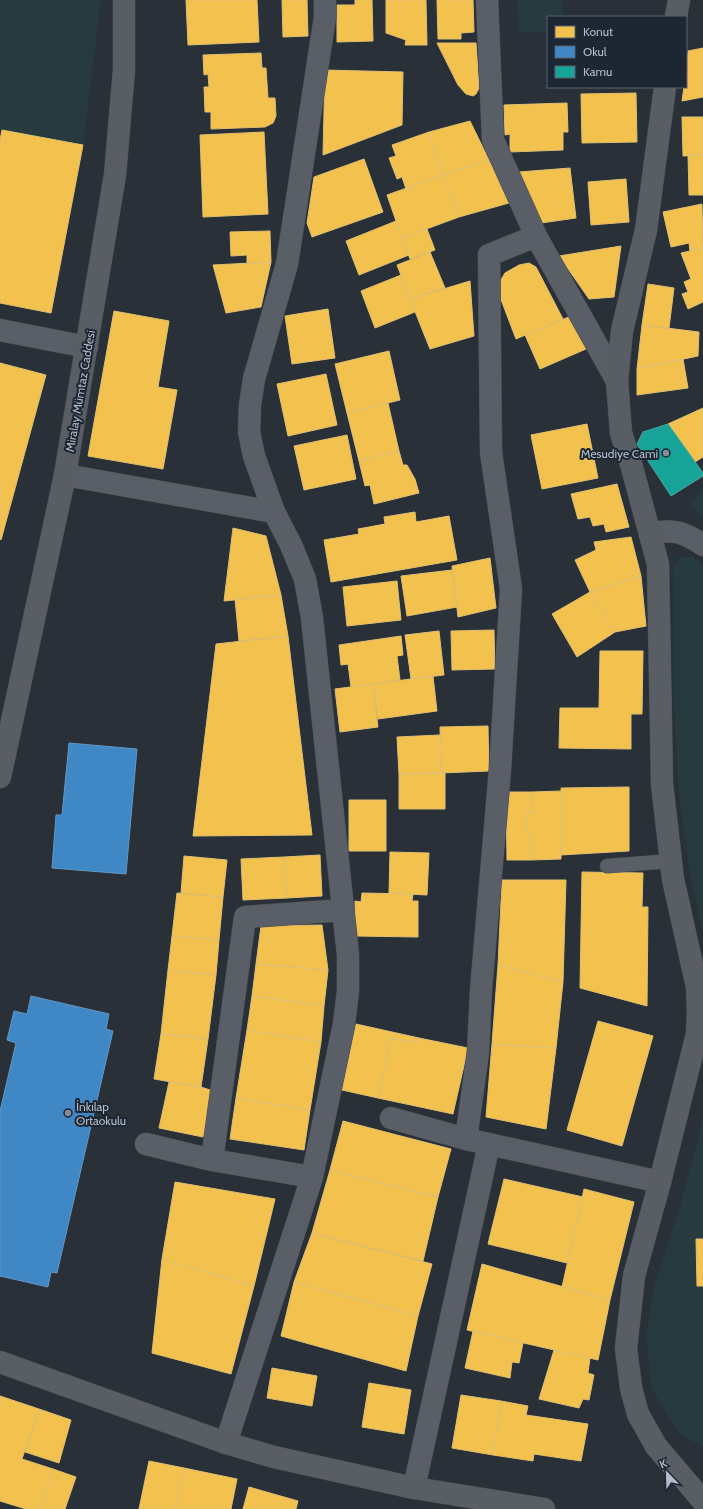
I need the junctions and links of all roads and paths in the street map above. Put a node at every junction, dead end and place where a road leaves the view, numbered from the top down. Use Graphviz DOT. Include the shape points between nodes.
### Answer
graph roads {
  1 [pos="124,0"];
  2 [pos="325,0"];
  3 [pos="487,0"];
  4 [pos="679,0"];
  5 [pos="676,16"];
  6 [pos="665,88"];
  7 [pos="536,236"];
  8 [pos="0,330"];
  9 [pos="87,347"];
  10 [pos="617,381"];
  11 [pos="65,475"];
  12 [pos="274,512"];
  13 [pos="651,534"];
  14 [pos="703,545"];
  15 [pos="0,777"];
  16 [pos="671,861"];
  17 [pos="607,866"];
  18 [pos="343,910"];
  19 [pos="391,1118"];
  20 [pos="466,1139"];
  21 [pos="146,1144"];
  22 [pos="489,1144"];
  23 [pos="212,1160"];
  24 [pos="312,1177"];
  25 [pos="660,1182"];
  26 [pos="0,1362"];
  27 [pos="226,1443"];
  28 [pos="414,1488"];
  29 [pos="703,1501"];
  30 [pos="477,1504"];
  31 [pos="544,1509"];
  1 -- 9 [label="main road, Miralay Mümtaz Caddesi" via="124,70 115,175"];
  2 -- 12 [label="street" via="325,17 287,264 254,379 250,405 249,432 254,456"];
  3 -- 7 [label="street" via="493,140"];
  4 -- 5 [label="main road"];
  6 -- 10 [label="main road" via="646,230 622,331"];
  7 -- 10 [label="street"];
  7 -- 20 [label="street" via="489,255 491,452 511,589 478,1053"];
  8 -- 9 [label="street"];
  9 -- 11 [label="main road, Miralay Mümtaz Caddesi"];
  10 -- 13 [label="main road" via="621,433"];
  11 -- 12 [label="street"];
  11 -- 15 [label="main road, Miralay Mümtaz Caddesi"];
  12 -- 18 [label="street" via="305,579 312,618"];
  13 -- 14 [label="street" via="668,530 686,534"];
  13 -- 16 [label="main road" via="658,564 662,784"];
  16 -- 17 [label="lane"];
  16 -- 25 [label="main road" via="696,987 698,1010 697,1034"];
  18 -- 23 [label="street" via="245,917"];
  18 -- 24 [label="street" via="348,992 344,1024"];
  19 -- 20 [label="street"];
  20 -- 22 [label="street"];
  21 -- 23 [label="street"];
  22 -- 25 [label="street"];
  22 -- 28 [label="street"];
  23 -- 24 [label="street"];
  24 -- 27 [label="street"];
  25 -- 29 [label="main road" via="634,1276 628,1313 626,1348 631,1388 638,1414 656,1446"];
  26 -- 27 [label="main road"];
  27 -- 28 [label="main road" via="274,1457"];
  28 -- 30 [label="main road"];
  30 -- 31 [label="main road"];
}
